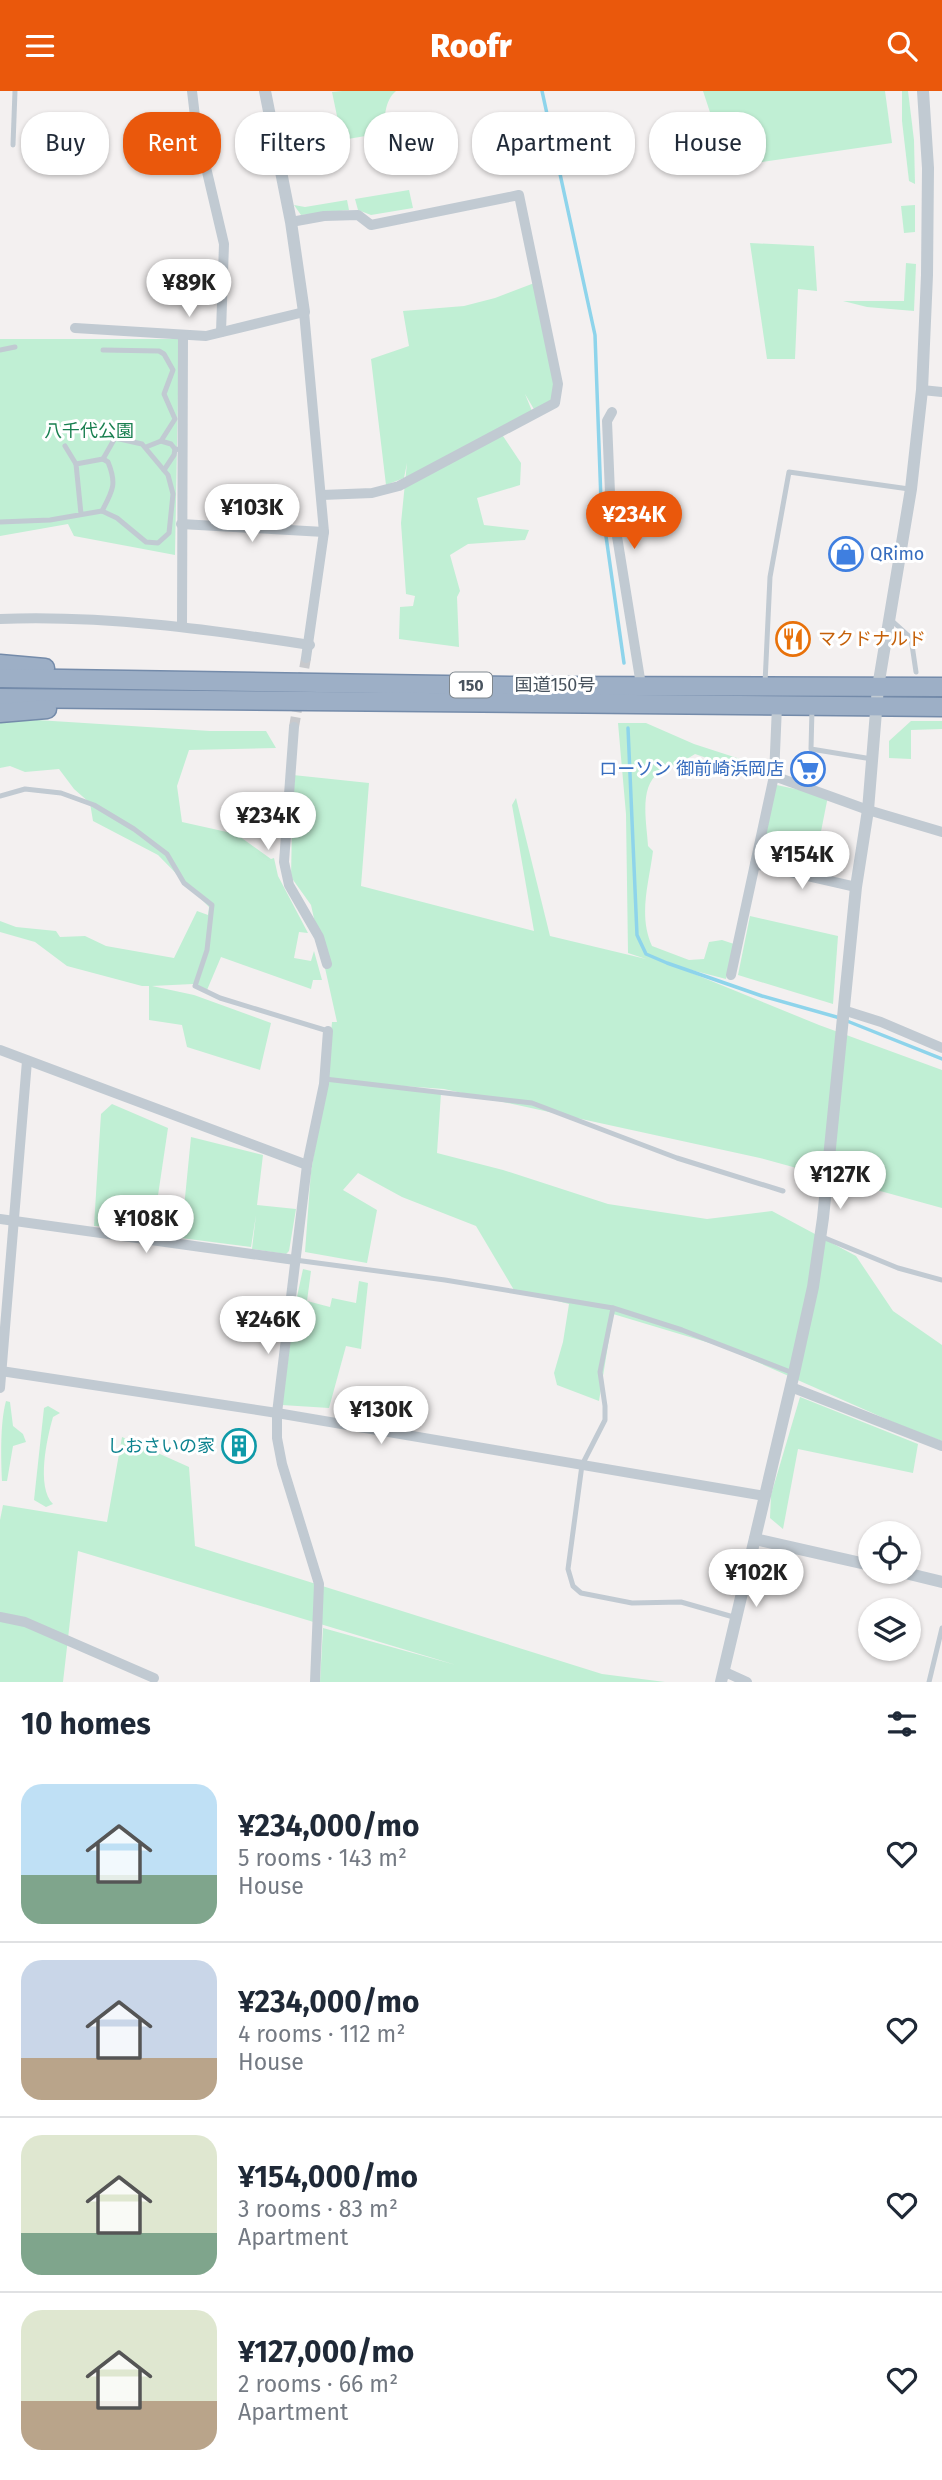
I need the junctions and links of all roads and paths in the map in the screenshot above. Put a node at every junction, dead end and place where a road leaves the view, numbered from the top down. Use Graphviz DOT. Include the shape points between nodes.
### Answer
graph roads {
  1 [pos="15,91"];
  2 [pos="192,91"];
  3 [pos="265,91"];
  4 [pos="923,91"];
  5 [pos="13,145"];
  6 [pos="292,222"];
  7 [pos="304,312"];
  8 [pos="75,328"];
  9 [pos="221,332"];
  10 [pos="183,335"];
  11 [pos="15,347"];
  12 [pos="0,349"];
  13 [pos="103,350"];
  14 [pos="922,390"];
  15 [pos="942,392"];
  16 [pos="612,412"];
  17 [pos="161,441"];
  18 [pos="65,446"];
  19 [pos="146,447"];
  20 [pos="178,449"];
  21 [pos="103,459"];
  22 [pos="76,464"];
  23 [pos="164,470"];
  24 [pos="911,489"];
  25 [pos="322,495"];
  26 [pos="102,510"];
  27 [pos="81,514"];
  28 [pos="0,523"];
  29 [pos="181,524"];
  30 [pos="324,532"];
  31 [pos="0,619"];
  32 [pos="890,619"];
  33 [pos="182,626"];
  34 [pos="310,645"];
  35 [pos="306,658"];
  36 [pos="0,664"];
  37 [pos="916,672"];
  38 [pos="0,678"];
  39 [pos="144,679"];
  40 [pos="641,685"];
  41 [pos="765,686"];
  42 [pos="878,687"];
  43 [pos="942,687"];
  44 [pos="0,698"];
  45 [pos="138,700"];
  46 [pos="777,706"];
  47 [pos="812,706"];
  48 [pos="877,706"];
  49 [pos="942,707"];
  50 [pos="0,713"];
  51 [pos="295,727"];
  52 [pos="872,759"];
  53 [pos="774,776"];
  54 [pos="0,796"];
  55 [pos="868,810"];
  56 [pos="942,832"];
  57 [pos="755,864"];
  58 [pos="856,887"];
  59 [pos="327,964"];
  60 [pos="731,975"];
  61 [pos="843,1011"];
  62 [pos="328,1031"];
  63 [pos="942,1048"];
  64 [pos="0,1050"];
  65 [pos="27,1061"];
  66 [pos="325,1079"];
  67 [pos="307,1165"];
  68 [pos="783,1191"];
  69 [pos="0,1219"];
  70 [pos="14,1220"];
  71 [pos="820,1236"];
  72 [pos="295,1260"];
  73 [pos="942,1280"];
  74 [pos="613,1308"];
  75 [pos="1,1371"];
  76 [pos="794,1373"];
  77 [pos="791,1387"];
  78 [pos="0,1388"];
  79 [pos="277,1413"];
  80 [pos="942,1446"];
  81 [pos="582,1465"];
  82 [pos="765,1496"];
  83 [pos="755,1539"];
  84 [pos="858,1562"];
  85 [pos="921,1577"];
  86 [pos="942,1582"];
  87 [pos="0,1617"];
  88 [pos="737,1618"];
  89 [pos="942,1628"];
  90 [pos="723,1677"];
  91 [pos="154,1678"];
  92 [pos="315,1682"];
  93 [pos="747,1682"];
  94 [pos="929,1682"];
  1 -- 5 [label="lane"];
  2 -- 9 [label="street" via="224,244"];
  3 -- 6 [label="street"];
  4 -- 14 [label="street" via="928,168"];
  6 -- 7 [label="street"];
  6 -- 25 [label="street" via="358,215 371,225 519,195 558,384 555,403 399,486 372,493"];
  7 -- 9 [label="street"];
  7 -- 25 [label="street"];
  8 -- 10 [label="street"];
  9 -- 10 [label="street"];
  10 -- 20 [label="street"];
  11 -- 12 [label="lane"];
  13 -- 17 [label="lane" via="164,354 173,370 164,394 175,419"];
  14 -- 15 [label="street"];
  14 -- 24 [label="street"];
  16 -- 40 [label="street" via="607,421 610,493"];
  17 -- 19 [label="lane"];
  17 -- 20 [label="lane"];
  18 -- 22 [label="lane"];
  19 -- 21 [label="lane" via="115,438"];
  19 -- 23 [label="lane"];
  20 -- 23 [label="lane"];
  20 -- 29 [label="street"];
  21 -- 22 [label="lane"];
  21 -- 26 [label="lane" via="114,476 114,486"];
  22 -- 27 [label="lane"];
  23 -- 26 [label="lane" via="173,494 169,533 158,543 146,542"];
  24 -- 32 [label="street"];
  24 -- 41 [label="lane" via="789,472 770,577"];
  25 -- 30 [label="street"];
  26 -- 27 [label="lane"];
  27 -- 28 [label="lane"];
  29 -- 30 [label="street"];
  29 -- 33 [label="street"];
  30 -- 34 [label="street"];
  31 -- 33 [label="street" via="41,617"];
  32 -- 37 [label="lane" via="911,638"];
  32 -- 42 [label="street"];
  33 -- 34 [label="street"];
  34 -- 35 [label="street"];
  36 -- 39 [label="highway, 150"];
  38 -- 39 [label="highway, 国道150号 / 150"];
  39 -- 40 [label="highway, 国道150号 / 150"];
  40 -- 41 [label="highway, 国道150号 / 150"];
  41 -- 42 [label="highway, 国道150号 / 150"];
  42 -- 43 [label="highway, 国道150号 / 150"];
  42 -- 48 [label="street"];
  44 -- 45 [label="highway, 国道150号 / 150"];
  45 -- 46 [label="highway, 国道150号 / 150"];
  45 -- 50 [label="highway, 150"];
  46 -- 47 [label="highway, 国道150号 / 150"];
  46 -- 53 [label="street"];
  47 -- 48 [label="highway, 国道150号 / 150"];
  47 -- 52 [label="lane" via="811,749"];
  48 -- 49 [label="highway, 国道150号 / 150"];
  48 -- 52 [label="street"];
  51 -- 59 [label="street" via="284,862 289,885 319,937"];
  52 -- 55 [label="street"];
  53 -- 55 [label="street"];
  53 -- 57 [label="street"];
  54 -- 62 [label="lane" via="24,789 61,793 94,805 134,829 167,854 184,883 212,905 207,950 195,986"];
  55 -- 56 [label="street"];
  55 -- 58 [label="street"];
  57 -- 58 [label="street"];
  57 -- 60 [label="street"];
  58 -- 61 [label="street"];
  61 -- 63 [label="street"];
  61 -- 71 [label="street"];
  62 -- 66 [label="street"];
  64 -- 65 [label="street"];
  65 -- 67 [label="street"];
  65 -- 70 [label="street"];
  66 -- 67 [label="street"];
  66 -- 68 [label="lane" via="532,1103"];
  67 -- 72 [label="street"];
  69 -- 70 [label="street"];
  70 -- 72 [label="street"];
  70 -- 75 [label="street"];
  71 -- 73 [label="lane" via="898,1268"];
  71 -- 76 [label="street"];
  72 -- 74 [label="lane"];
  72 -- 79 [label="street"];
  74 -- 76 [label="lane"];
  74 -- 81 [label="lane" via="600,1372 605,1420"];
  75 -- 78 [label="street"];
  75 -- 79 [label="street"];
  76 -- 77 [label="street"];
  77 -- 80 [label="street"];
  77 -- 82 [label="street"];
  79 -- 81 [label="street"];
  79 -- 92 [label="street" via="282,1464 319,1584"];
  81 -- 82 [label="street"];
  81 -- 88 [label="lane" via="568,1569 573,1586 582,1593 632,1602 681,1602"];
  82 -- 83 [label="street"];
  83 -- 84 [label="street"];
  83 -- 88 [label="street"];
  85 -- 86 [label="street"];
  87 -- 91 [label="street" via="25,1622"];
  88 -- 90 [label="street"];
  89 -- 94 [label="lane"];
  90 -- 93 [label="street"];
}
